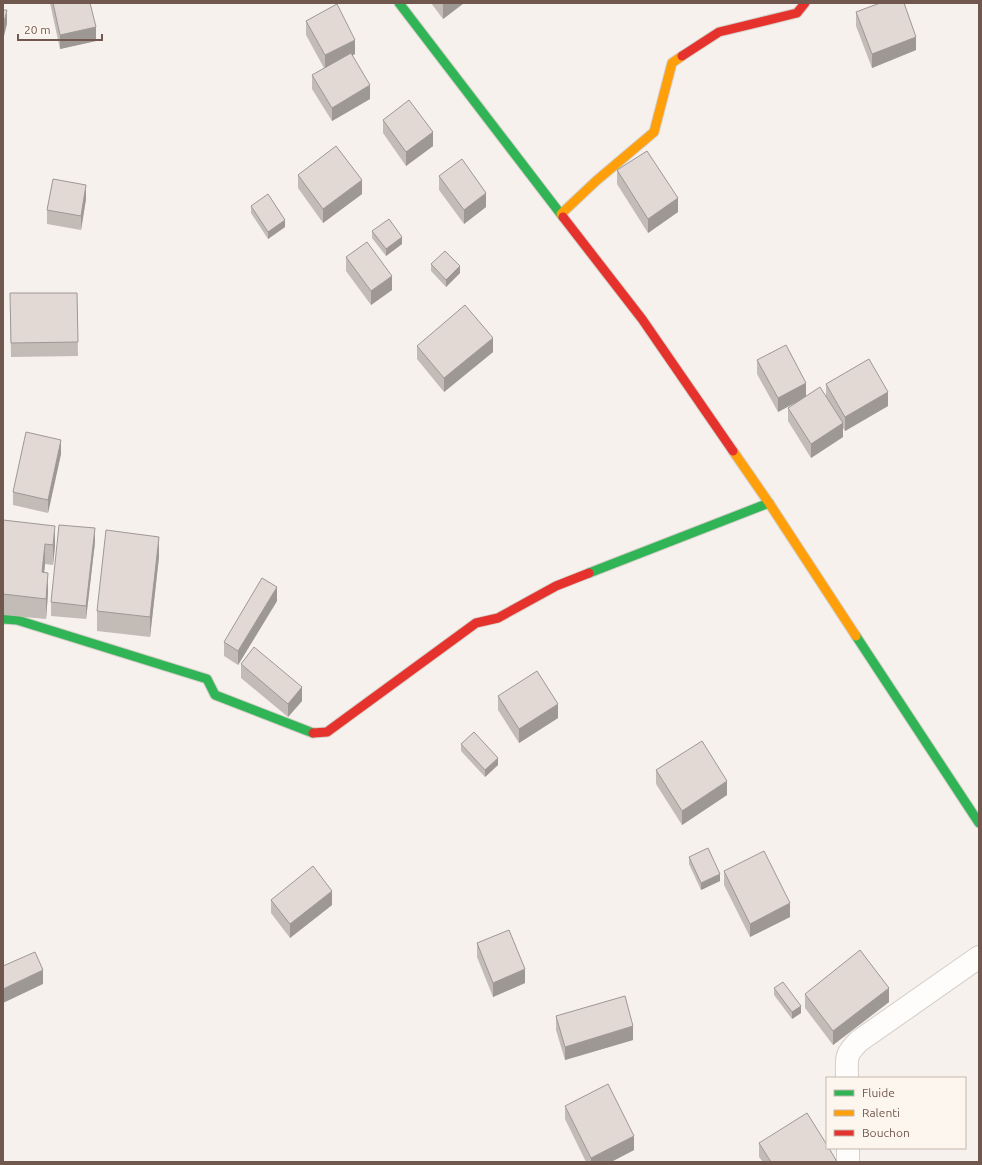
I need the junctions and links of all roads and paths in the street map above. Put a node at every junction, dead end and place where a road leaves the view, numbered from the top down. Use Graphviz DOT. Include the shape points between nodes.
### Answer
graph roads {
  1 [pos="399,3"];
  2 [pos="805,3"];
  3 [pos="562,214"];
  4 [pos="770,503"];
  5 [pos="3,619"];
  6 [pos="979,823"];
  7 [pos="979,957"];
  8 [pos="847,1077"];
  9 [pos="848,1149"];
  10 [pos="848,1162"];
  1 -- 3 [label="street"];
  2 -- 3 [label="street" via="796,13 720,32 672,63 654,132 596,181"];
  3 -- 4 [label="street" via="642,319"];
  4 -- 5 [label="street" via="556,586 498,618 476,623 327,732 312,733 215,695 207,679 16,620"];
  4 -- 6 [label="street"];
  7 -- 8 [label="street" via="859,1041 847,1057"];
  9 -- 10 [label="street"];
}
